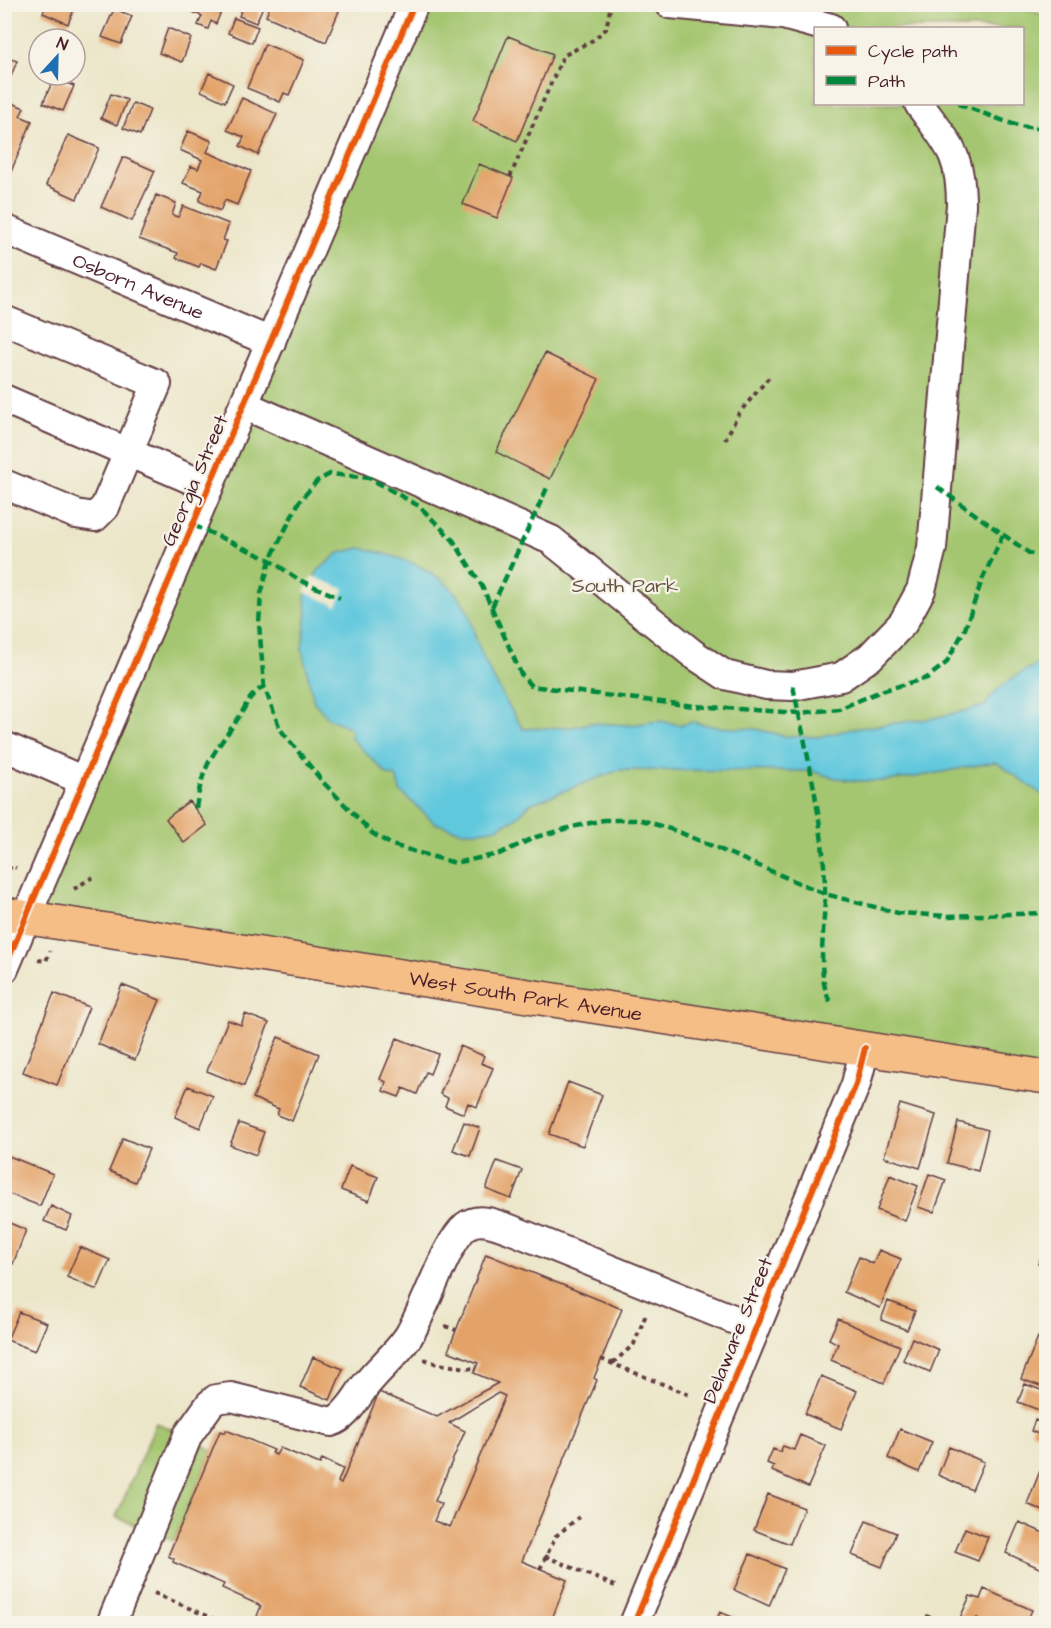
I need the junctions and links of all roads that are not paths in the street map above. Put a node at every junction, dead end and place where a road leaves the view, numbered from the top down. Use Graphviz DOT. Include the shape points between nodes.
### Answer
graph roads {
  1 [pos="414,4"];
  2 [pos="670,4"];
  3 [pos="827,27"];
  4 [pos="920,105"];
  5 [pos="4,229"];
  6 [pos="4,320"];
  7 [pos="271,342"];
  8 [pos="4,399"];
  9 [pos="244,405"];
  10 [pos="128,452"];
  11 [pos="4,484"];
  12 [pos="209,487"];
  13 [pos="4,746"];
  14 [pos="84,781"];
  15 [pos="15,916"];
  16 [pos="4,969"];
  17 [pos="864,1048"];
  18 [pos="1047,1077"];
  19 [pos="755,1328"];
  20 [pos="111,1623"];
  21 [pos="634,1623"];
  1 -- 7 [label="street, Georgia Street"];
  2 -- 3 [label="street" via="783,15"];
  4 -- 9 [label="street" via="952,149 961,174 932,548 921,590 903,623 870,657 841,677 794,686 766,685 724,675 551,540"];
  5 -- 7 [label="street, Osborn Avenue"];
  6 -- 10 [label="street" via="157,384"];
  7 -- 9 [label="street, Georgia Street"];
  8 -- 10 [label="street"];
  9 -- 12 [label="street, Georgia Street"];
  10 -- 11 [label="street" via="105,507 95,517 76,514"];
  10 -- 12 [label="street"];
  12 -- 14 [label="street, Georgia Street"];
  13 -- 14 [label="street"];
  14 -- 15 [label="street, Georgia Street"];
  15 -- 16 [label="street, Georgia Street"];
  15 -- 17 [label="main road, West South Park Avenue"];
  17 -- 18 [label="main road, West South Park Avenue"];
  17 -- 19 [label="street, Delaware Street" via="856,1084"];
  19 -- 20 [label="street" via="510,1229 474,1222 464,1227 454,1243 414,1326 398,1350 337,1420 331,1422 238,1397 224,1397 210,1404 188,1435"];
  19 -- 21 [label="street, Delaware Street"];
}
